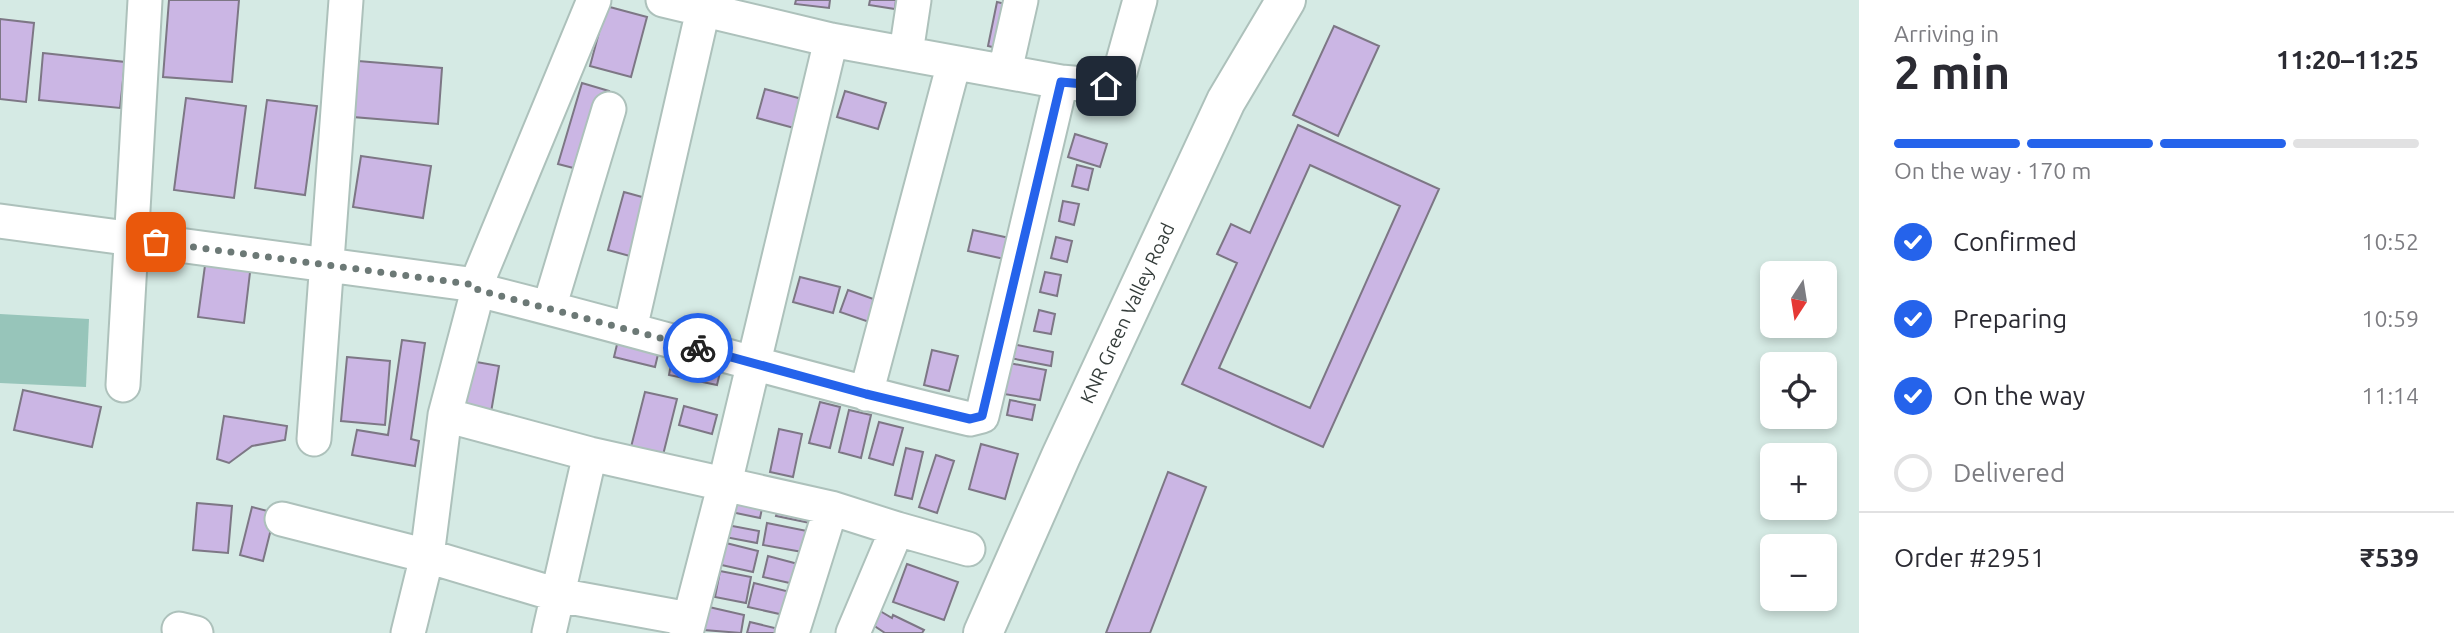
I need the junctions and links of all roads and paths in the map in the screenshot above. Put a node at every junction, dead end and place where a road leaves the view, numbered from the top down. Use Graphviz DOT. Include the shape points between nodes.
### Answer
graph roads {
  1 [pos="145,0"];
  2 [pos="346,0"];
  3 [pos="594,0"];
  4 [pos="663,0"];
  5 [pos="914,0"];
  6 [pos="1021,0"];
  7 [pos="1140,0"];
  8 [pos="1286,0"];
  9 [pos="703,10"];
  10 [pos="831,40"];
  11 [pos="906,53"];
  12 [pos="954,63"];
  13 [pos="1006,71"];
  14 [pos="1061,82"];
  15 [pos="609,109"];
  16 [pos="0,221"];
  17 [pos="131,239"];
  18 [pos="328,265"];
  19 [pos="477,288"];
  20 [pos="549,308"];
  21 [pos="630,329"];
  22 [pos="753,363"];
  23 [pos="123,385"];
  24 [pos="866,394"];
  25 [pos="445,415"];
  26 [pos="314,439"];
  27 [pos="590,454"];
  28 [pos="725,483"];
  29 [pos="831,508"];
  30 [pos="282,519"];
  31 [pos="897,529"];
  32 [pos="968,549"];
  33 [pos="427,556"];
  34 [pos="558,595"];
  35 [pos="687,626"];
  36 [pos="408,633"];
  37 [pos="549,633"];
  38 [pos="792,633"];
  39 [pos="853,633"];
  40 [pos="984,633"];
  1 -- 17 [label="street"];
  2 -- 18 [label="street"];
  3 -- 19 [label="street"];
  4 -- 9 [label="street"];
  5 -- 11 [label="street"];
  6 -- 13 [label="street"];
  7 -- 14 [label="street" via="1120,72 1106,86"];
  8 -- 40 [label="street, KNR Green Valley Road" via="1226,101"];
  9 -- 10 [label="street"];
  9 -- 21 [label="street"];
  10 -- 11 [label="street"];
  10 -- 22 [label="street"];
  11 -- 12 [label="street"];
  12 -- 13 [label="street"];
  12 -- 24 [label="street"];
  13 -- 14 [label="street"];
  14 -- 24 [label="street" via="982,416 970,419"];
  15 -- 20 [label="street"];
  16 -- 17 [label="street"];
  17 -- 18 [label="street"];
  17 -- 23 [label="street"];
  18 -- 19 [label="street"];
  18 -- 26 [label="street"];
  19 -- 20 [label="street"];
  19 -- 25 [label="street"];
  20 -- 21 [label="street"];
  21 -- 22 [label="street"];
  22 -- 24 [label="street"];
  22 -- 28 [label="street"];
  25 -- 27 [label="street"];
  25 -- 33 [label="street"];
  27 -- 28 [label="street"];
  27 -- 34 [label="street"];
  28 -- 29 [label="street"];
  28 -- 35 [label="street"];
  29 -- 31 [label="street"];
  29 -- 38 [label="street"];
  30 -- 33 [label="street"];
  31 -- 32 [label="street"];
  31 -- 39 [label="street"];
  33 -- 34 [label="street"];
  33 -- 36 [label="street"];
  34 -- 35 [label="street"];
  34 -- 37 [label="street"];
}
